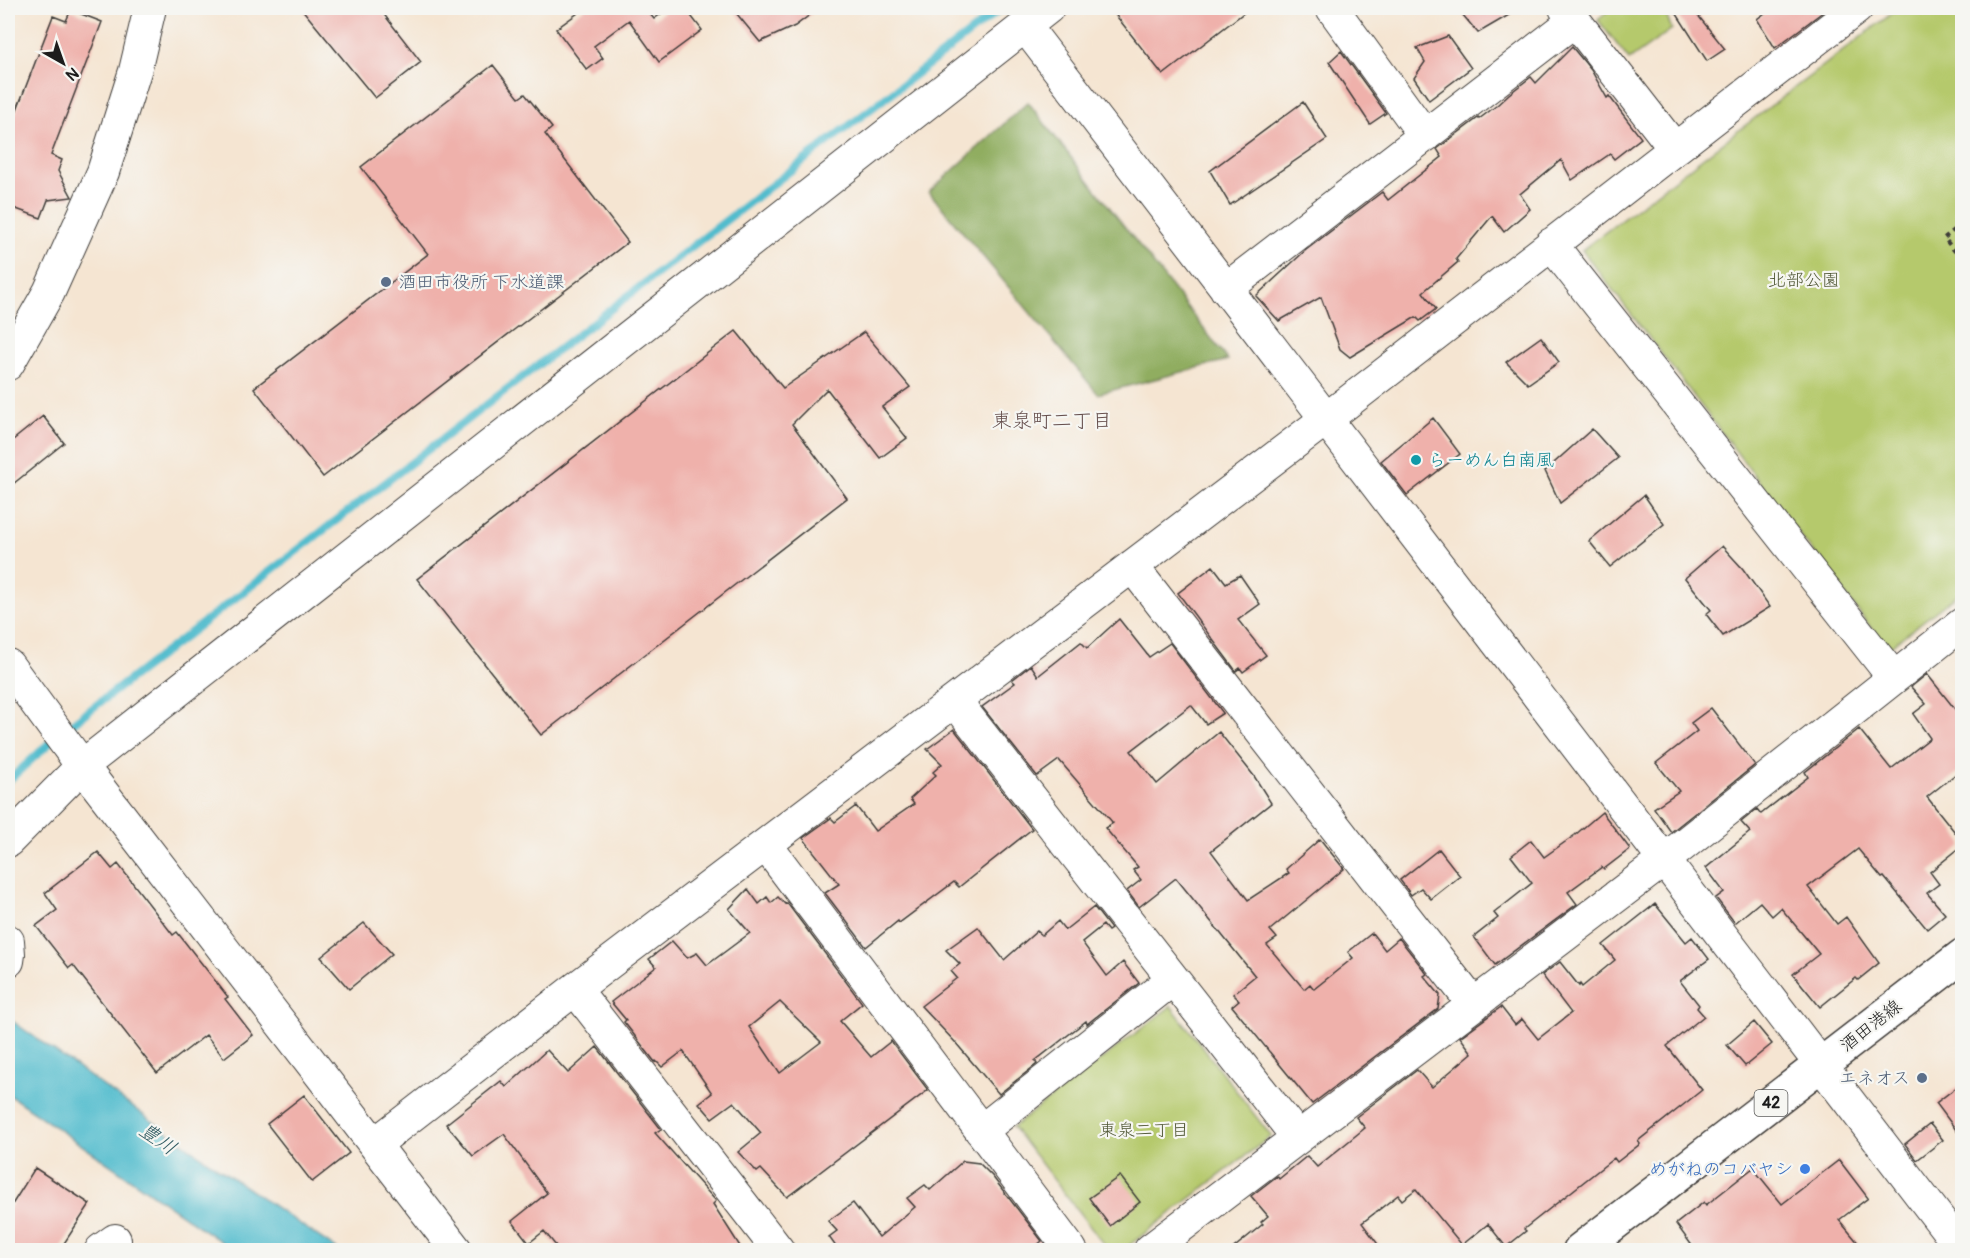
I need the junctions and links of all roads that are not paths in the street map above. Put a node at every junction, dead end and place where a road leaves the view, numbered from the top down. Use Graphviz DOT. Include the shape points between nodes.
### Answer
graph roads {
  1 [pos="150,8"];
  2 [pos="1332,8"];
  3 [pos="1846,11"];
  4 [pos="1570,14"];
  5 [pos="1036,17"];
  6 [pos="1425,136"];
  7 [pos="1675,148"];
  8 [pos="1551,244"];
  9 [pos="1226,289"];
  10 [pos="8,364"];
  11 [pos="1326,419"];
  12 [pos="1132,566"];
  13 [pos="1962,624"];
  14 [pos="8,665"];
  15 [pos="1894,678"];
  16 [pos="955,701"];
  17 [pos="82,766"];
  18 [pos="8,841"];
  19 [pos="766,845"];
  20 [pos="1663,861"];
  21 [pos="1962,956"];
  22 [pos="1173,979"];
  23 [pos="575,989"];
  24 [pos="1474,1005"];
  25 [pos="1820,1066"];
  26 [pos="981,1131"];
  27 [pos="1298,1138"];
  28 [pos="375,1144"];
  29 [pos="1962,1250"];
  30 [pos="456,1251"];
  31 [pos="777,1251"];
  32 [pos="1071,1251"];
  33 [pos="1150,1251"];
  34 [pos="1580,1251"];
  1 -- 10 [label="street" via="103,172 49,292"];
  2 -- 6 [label="street"];
  3 -- 7 [label="street"];
  4 -- 6 [label="street"];
  4 -- 7 [label="street"];
  5 -- 9 [label="street"];
  5 -- 17 [label="street"];
  6 -- 9 [label="street"];
  7 -- 8 [label="street"];
  8 -- 11 [label="street"];
  8 -- 15 [label="street"];
  9 -- 11 [label="street"];
  11 -- 12 [label="street"];
  11 -- 20 [label="street"];
  12 -- 16 [label="street"];
  12 -- 24 [label="street"];
  13 -- 15 [label="street"];
  14 -- 17 [label="street"];
  15 -- 20 [label="street"];
  16 -- 19 [label="street"];
  16 -- 22 [label="street"];
  17 -- 18 [label="street"];
  17 -- 28 [label="street"];
  19 -- 23 [label="street"];
  19 -- 26 [label="street"];
  20 -- 24 [label="street"];
  20 -- 25 [label="street"];
  21 -- 25 [label="main road, 酒田港線 / 42"];
  22 -- 26 [label="street"];
  22 -- 27 [label="street"];
  23 -- 28 [label="street"];
  23 -- 31 [label="street"];
  24 -- 27 [label="street"];
  25 -- 29 [label="street"];
  25 -- 34 [label="main road, 酒田港線 / 42"];
  26 -- 32 [label="street"];
  27 -- 33 [label="street"];
  28 -- 30 [label="street"];
}
